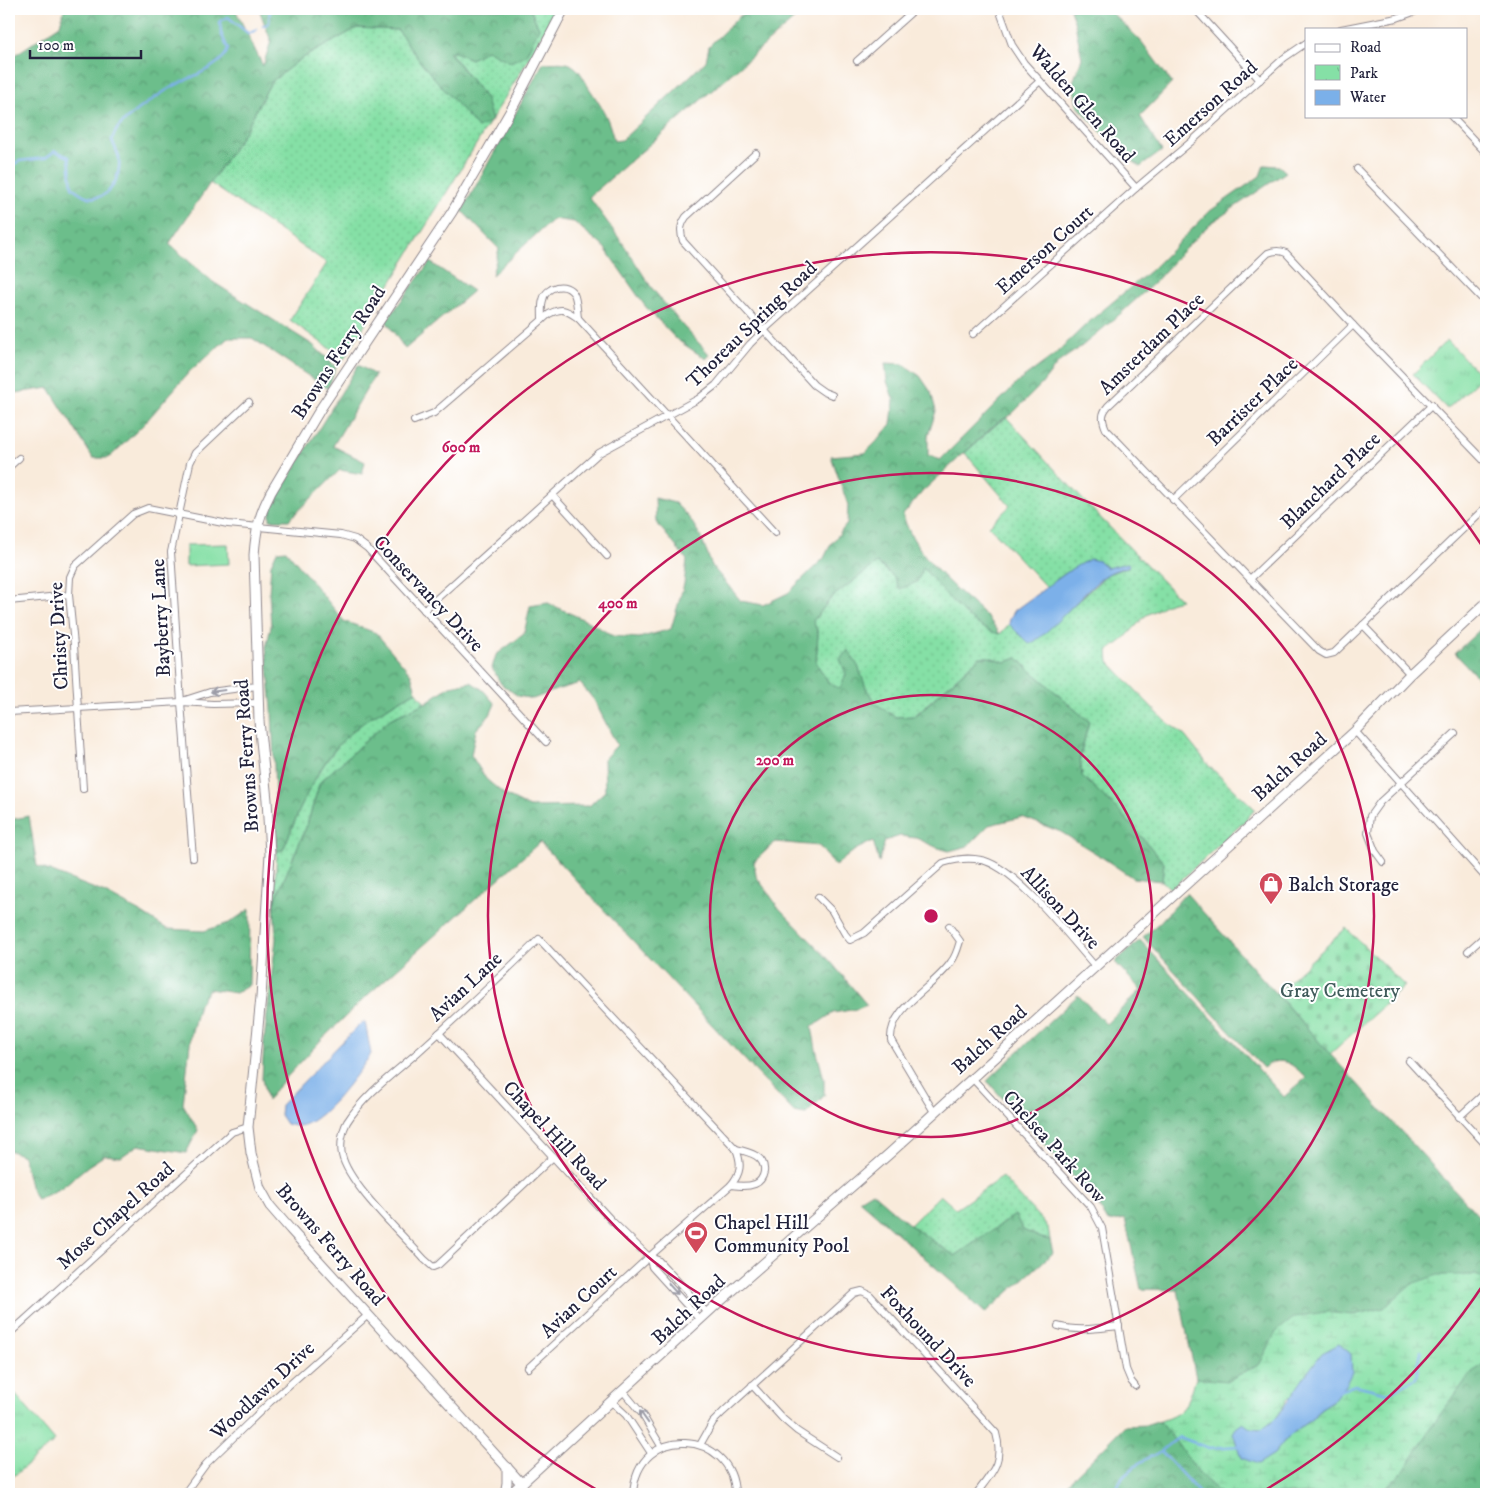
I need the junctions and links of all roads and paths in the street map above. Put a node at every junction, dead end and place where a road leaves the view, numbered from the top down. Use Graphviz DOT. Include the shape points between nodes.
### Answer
graph roads {
  1 [pos="564,9"];
  2 [pos="916,9"];
  3 [pos="999,9"];
  4 [pos="1195,9"];
  5 [pos="1422,9"];
  6 [pos="1346,28"];
  7 [pos="1305,44"];
  8 [pos="858,61"];
  9 [pos="1260,80"];
  10 [pos="1040,81"];
  11 [pos="1453,118"];
  12 [pos="756,153"];
  13 [pos="1486,153"];
  14 [pos="1357,169"];
  15 [pos="1136,188"];
  16 [pos="1486,302"];
  17 [pos="578,318"];
  18 [pos="542,320"];
  19 [pos="1353,325"];
  20 [pos="764,330"];
  21 [pos="973,334"];
  22 [pos="832,395"];
  23 [pos="249,402"];
  24 [pos="1432,405"];
  25 [pos="668,417"];
  26 [pos="414,421"];
  27 [pos="19,458"];
  28 [pos="1486,463"];
  29 [pos="9,467"];
  30 [pos="553,496"];
  31 [pos="1173,500"];
  32 [pos="1486,507"];
  33 [pos="180,515"];
  34 [pos="256,528"];
  35 [pos="775,533"];
  36 [pos="607,556"];
  37 [pos="1250,579"];
  38 [pos="69,595"];
  39 [pos="9,601"];
  40 [pos="1486,603"];
  41 [pos="424,610"];
  42 [pos="1363,625"];
  43 [pos="1410,674"];
  44 [pos="257,686"];
  45 [pos="181,702"];
  46 [pos="258,703"];
  47 [pos="78,707"];
  48 [pos="9,712"];
  49 [pos="1354,731"];
  50 [pos="1455,733"];
  51 [pos="546,742"];
  52 [pos="1402,784"];
  53 [pos="83,789"];
  54 [pos="193,858"];
  55 [pos="1383,862"];
  56 [pos="1486,878"];
  57 [pos="818,897"];
  58 [pos="948,926"];
  59 [pos="1486,935"];
  60 [pos="1468,951"];
  61 [pos="1095,966"];
  62 [pos="439,1033"];
  63 [pos="1408,1062"];
  64 [pos="972,1078"];
  65 [pos="1486,1092"];
  66 [pos="934,1112"];
  67 [pos="1459,1117"];
  68 [pos="248,1127"];
  69 [pos="1486,1146"];
  70 [pos="736,1149"];
  71 [pos="553,1157"];
  72 [pos="731,1185"];
  73 [pos="649,1257"];
  74 [pos="368,1315"];
  75 [pos="704,1317"];
  76 [pos="1058,1326"];
  77 [pos="1119,1326"];
  78 [pos="9,1334"];
  79 [pos="528,1368"];
  80 [pos="752,1385"];
  81 [pos="1135,1386"];
  82 [pos="623,1391"];
  83 [pos="612,1402"];
  84 [pos="700,1445"];
  85 [pos="662,1446"];
  86 [pos="651,1453"];
  87 [pos="837,1457"];
  88 [pos="507,1467"];
  89 [pos="522,1484"];
  90 [pos="184,1494"];
  91 [pos="505,1494"];
  92 [pos="510,1494"];
  93 [pos="633,1494"];
  94 [pos="735,1494"];
  95 [pos="976,1494"];
  1 -- 34 [label="street, Browns Ferry Road" via="515,103 452,212 322,408 264,504"];
  2 -- 8 [label="street"];
  3 -- 10 [label="street, Walden Glen Road" via="1012,44"];
  4 -- 9 [label="street"];
  5 -- 6 [label="street" via="1397,18"];
  7 -- 9 [label="street, Emerson Road"];
  9 -- 15 [label="street, Emerson Road"];
  10 -- 15 [label="street, Walden Glen Road"];
  10 -- 20 [label="street, Thoreau Spring Road"];
  11 -- 13 [label="street"];
  12 -- 20 [label="street" via="686,217 680,232 690,251"];
  14 -- 16 [label="street"];
  15 -- 21 [label="street, Emerson Court"];
  17 -- 18 [label="street" via="567,310 558,310"];
  17 -- 18 [label="street" via="575,296 566,287 558,286 550,289 543,298"];
  17 -- 25 [label="street"];
  18 -- 26 [label="street" via="434,413"];
  19 -- 24 [label="street, Amsterdam Place"];
  19 -- 31 [label="street, Barrister Place"];
  19 -- 31 [label="street, Amsterdam Place" via="1286,253 1274,250 1108,406 1102,418 1106,429"];
  20 -- 22 [label="street" via="814,385"];
  20 -- 25 [label="street, Thoreau Spring Road" via="716,385"];
  23 -- 33 [label="street, Bayberry Lane" via="194,453"];
  24 -- 28 [label="street, Amsterdam Place"];
  24 -- 37 [label="street, Blanchard Place"];
  25 -- 30 [label="street, Thoreau Spring Road" via="606,448"];
  25 -- 35 [label="street"];
  27 -- 29 [label="street"];
  30 -- 36 [label="street"];
  30 -- 41 [label="street, Thoreau Spring Road"];
  31 -- 37 [label="street, Amsterdam Place"];
  32 -- 42 [label="street, Amsterdam Place"];
  33 -- 34 [label="street, Christy Drive"];
  33 -- 38 [label="street, Christy Drive" via="148,508 133,514 72,571"];
  33 -- 45 [label="street, Bayberry Lane" via="171,552"];
  34 -- 41 [label="street, Conservancy Drive" via="341,535 355,540 368,548"];
  34 -- 44 [label="street, Browns Ferry Road"];
  37 -- 42 [label="street, Amsterdam Place" via="1326,656 1334,653"];
  38 -- 39 [label="street"];
  38 -- 47 [label="street, Christy Drive"];
  40 -- 43 [label="street, Balch Road"];
  41 -- 51 [label="street, Conservancy Drive"];
  42 -- 43 [label="street"];
  43 -- 49 [label="street, Balch Road"];
  44 -- 45 [label="street, one-way" via="210,692"];
  44 -- 46 [label="street, Browns Ferry Road"];
  45 -- 46 [label="street"];
  45 -- 47 [label="street"];
  45 -- 54 [label="street, Bayberry Lane"];
  46 -- 68 [label="street, Browns Ferry Road" via="270,854 261,997"];
  47 -- 48 [label="street"];
  47 -- 53 [label="street, Christy Drive"];
  49 -- 52 [label="street"];
  49 -- 61 [label="street, Balch Road"];
  50 -- 52 [label="street"];
  52 -- 55 [label="street" via="1380,802 1370,816 1368,833"];
  52 -- 56 [label="street"];
  57 -- 61 [label="street, Allison Drive" via="832,910 850,940 864,933 943,863 958,858 982,860 1015,878"];
  58 -- 66 [label="street" via="960,941 951,962 895,1020 891,1033 891,1040"];
  59 -- 60 [label="street"];
  61 -- 64 [label="street, Balch Road"];
  62 -- 70 [label="street, Avian Lane" via="539,939"];
  62 -- 71 [label="street, Chapel Hill Road"];
  62 -- 71 [label="street, Avian Lane" via="362,1102 346,1124 342,1136 342,1154 352,1177 424,1259 433,1267 438,1265"];
  63 -- 67 [label="street"];
  64 -- 66 [label="street, Balch Road"];
  64 -- 77 [label="street, Chelsea Park Row" via="1091,1207 1102,1228"];
  65 -- 67 [label="street"];
  66 -- 75 [label="street, Balch Road"];
  67 -- 69 [label="street"];
  68 -- 74 [label="street, Browns Ferry Road" via="260,1188 270,1206"];
  68 -- 78 [label="street, Mose Chapel Road" via="232,1132"];
  70 -- 72 [label="street" via="740,1168"];
  70 -- 72 [label="street" via="750,1152 760,1159 764,1166 763,1177 757,1184"];
  71 -- 73 [label="street, Chapel Hill Road"];
  72 -- 73 [label="street"];
  73 -- 75 [label="street, Chapel Hill Road" via="658,1260"];
  73 -- 79 [label="street, Avian Court"];
  74 -- 88 [label="street, Browns Ferry Road"];
  74 -- 90 [label="street, Woodlawn Drive" via="206,1464"];
  75 -- 82 [label="street, Balch Road"];
  76 -- 77 [label="street" via="1083,1329"];
  77 -- 81 [label="street, Chelsea Park Row" via="1126,1369"];
  80 -- 84 [label="street, Foxhound Drive" via="713,1422"];
  80 -- 87 [label="street" via="797,1431"];
  80 -- 95 [label="street, Foxhound Drive" via="854,1293 862,1290 996,1433 1000,1446 998,1461"];
  82 -- 83 [label="street, Balch Road"];
  85 -- 82 [label="street, one-way"];
  83 -- 86 [label="street" via="626,1416"];
  83 -- 89 [label="street, Balch Road"];
  84 -- 85 [label="street"];
  84 -- 94 [label="street" via="721,1458 733,1479"];
  85 -- 86 [label="street"];
  86 -- 93 [label="street" via="636,1474"];
  88 -- 89 [label="street, Browns Ferry Road"];
  88 -- 91 [label="street"];
  89 -- 92 [label="street, Balch Road"];
}
